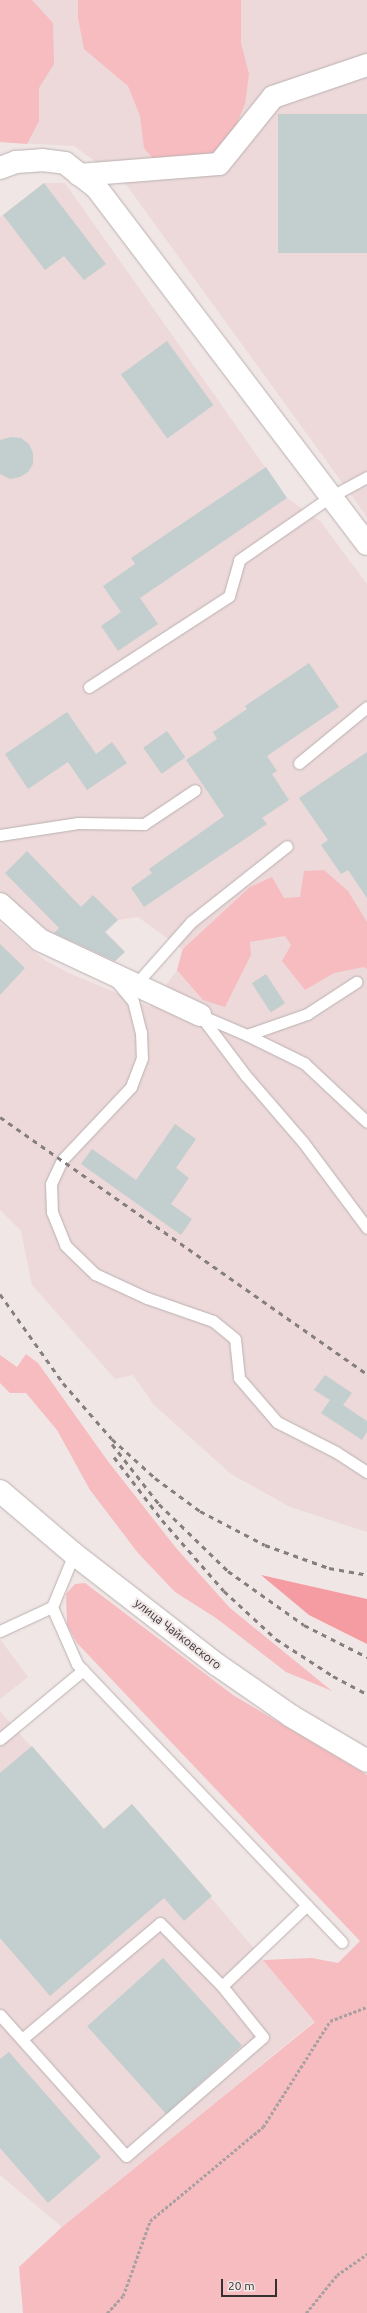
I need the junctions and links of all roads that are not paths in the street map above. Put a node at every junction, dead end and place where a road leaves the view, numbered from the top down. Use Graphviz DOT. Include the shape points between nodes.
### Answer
graph roads {
  1 [pos="367,65"];
  2 [pos="0,168"];
  3 [pos="80,175"];
  4 [pos="367,477"];
  5 [pos="330,497"];
  6 [pos="367,544"];
  7 [pos="89,687"];
  8 [pos="367,707"];
  9 [pos="298,763"];
  10 [pos="195,790"];
  11 [pos="0,835"];
  12 [pos="287,846"];
  13 [pos="0,904"];
  14 [pos="109,973"];
  15 [pos="356,982"];
  16 [pos="135,985"];
  17 [pos="200,1015"];
  18 [pos="248,1035"];
  19 [pos="367,1122"];
  20 [pos="367,1228"];
  21 [pos="367,1472"];
  22 [pos="0,1491"];
  23 [pos="74,1554"];
  24 [pos="52,1607"];
  25 [pos="0,1631"];
  26 [pos="83,1670"];
  27 [pos="0,1739"];
  28 [pos="367,1761"];
  29 [pos="307,1906"];
  30 [pos="342,1942"];
  31 [pos="222,1986"];
  32 [pos="0,2015"];
  33 [pos="22,2040"];
  1 -- 3 [label="street" via="273,97 219,164"];
  2 -- 3 [label="street" via="16,162 42,160 65,163"];
  3 -- 5 [label="street" via="96,187"];
  4 -- 5 [label="lane"];
  5 -- 6 [label="street"];
  5 -- 7 [label="lane" via="239,560 229,596"];
  8 -- 9 [label="lane"];
  10 -- 11 [label="lane" via="144,824 78,823"];
  12 -- 16 [label="lane" via="191,922"];
  13 -- 14 [label="street" via="40,940"];
  14 -- 16 [label="street"];
  14 -- 21 [label="lane" via="133,1001 140,1032 142,1058 131,1088 62,1160 51,1184 52,1212 65,1245 95,1274 147,1298 213,1321 235,1339 239,1378 277,1422 336,1452"];
  15 -- 18 [label="lane" via="307,1014"];
  16 -- 17 [label="street"];
  17 -- 18 [label="lane"];
  17 -- 20 [label="lane" via="246,1076 303,1142"];
  18 -- 19 [label="lane" via="304,1063"];
  22 -- 23 [label="street, улица Чайковского"];
  23 -- 24 [label="lane"];
  23 -- 28 [label="street, улица Чайковского" via="216,1664 291,1716"];
  24 -- 25 [label="lane"];
  24 -- 26 [label="lane" via="77,1664"];
  26 -- 27 [label="lane"];
  26 -- 29 [label="lane"];
  29 -- 30 [label="lane"];
  29 -- 31 [label="lane"];
  31 -- 33 [label="lane" via="160,1923"];
  31 -- 33 [label="lane" via="263,2037 126,2156"];
  32 -- 33 [label="lane"];
}
